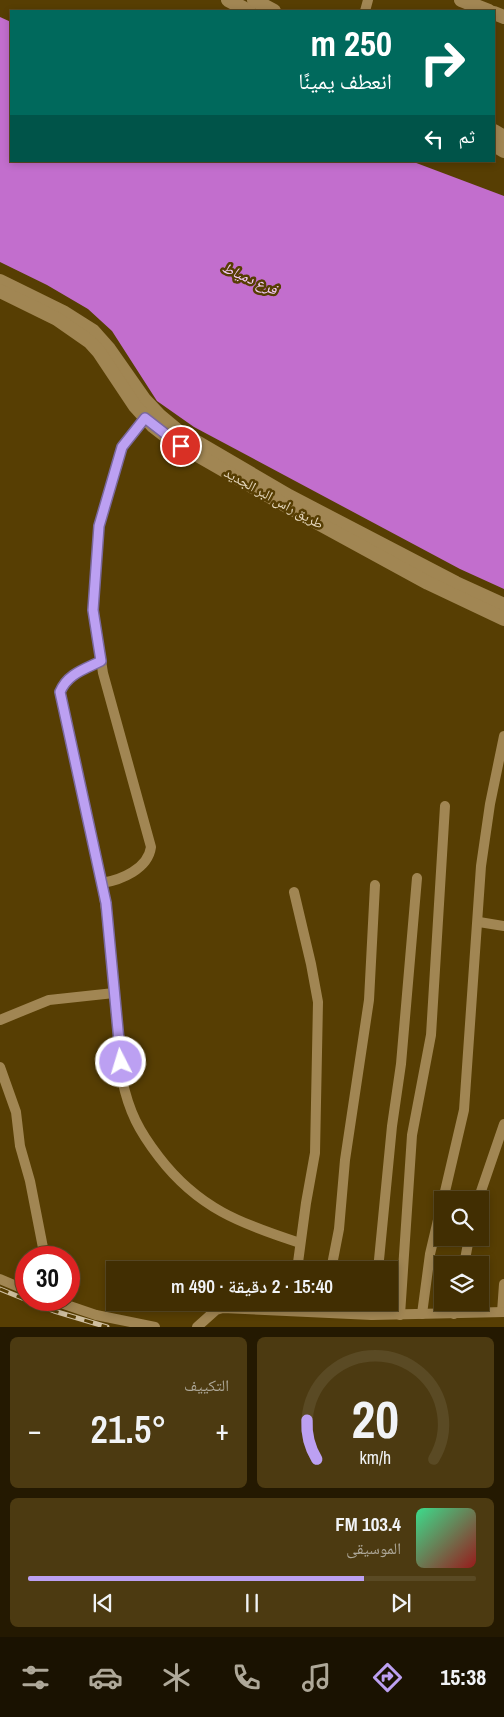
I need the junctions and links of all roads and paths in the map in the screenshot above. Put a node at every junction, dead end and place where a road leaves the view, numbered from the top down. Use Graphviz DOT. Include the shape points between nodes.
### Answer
graph roads {
  1 [pos="228,0"];
  2 [pos="254,0"];
  3 [pos="461,0"];
  4 [pos="247,10"];
  5 [pos="272,10"];
  6 [pos="486,10"];
  7 [pos="0,281"];
  8 [pos="0,291"];
  9 [pos="145,418"];
  10 [pos="286,500"];
  11 [pos="504,605"];
  12 [pos="504,619"];
  13 [pos="101,661"];
  14 [pos="504,736"];
  15 [pos="445,806"];
  16 [pos="417,878"];
  17 [pos="102,883"];
  18 [pos="375,885"];
  19 [pos="294,892"];
  20 [pos="479,922"];
  21 [pos="504,926"];
  22 [pos="114,993"];
  23 [pos="0,1020"];
  24 [pos="0,1067"];
  25 [pos="504,1124"];
  26 [pos="445,1191"];
  27 [pos="481,1191"];
  28 [pos="434,1238"];
  29 [pos="300,1243"];
  30 [pos="43,1246"];
  31 [pos="298,1261"];
  32 [pos="333,1261"];
  33 [pos="379,1261"];
  34 [pos="0,1279"];
  35 [pos="504,1284"];
  36 [pos="15,1285"];
  37 [pos="80,1310"];
  38 [pos="215,1311"];
  39 [pos="345,1311"];
  40 [pos="373,1311"];
  41 [pos="454,1311"];
  42 [pos="503,1312"];
  43 [pos="422,1314"];
  44 [pos="454,1314"];
  45 [pos="372,1315"];
  46 [pos="400,1315"];
  47 [pos="155,1327"];
  48 [pos="197,1327"];
  1 -- 4 [label="main road"];
  2 -- 5 [label="main road"];
  3 -- 6 [label="main road"];
  7 -- 10 [label="main road, طريق راس البر الجديد" via="84,324 110,348 144,399 169,424"];
  8 -- 9 [label="main road, طريق راس البر الجديد" via="57,319 90,342"];
  9 -- 10 [label="main road, طريق راس البر الجديد" via="181,446"];
  9 -- 13 [label="street" via="122,447 99,526 93,610"];
  10 -- 11 [label="main road, طريق راس البر الجديد"];
  10 -- 12 [label="main road, طريق راس البر الجديد" via="450,594"];
  13 -- 17 [label="street" via="69,678 60,692"];
  13 -- 17 [label="street" via="151,848 150,856 142,865 114,881"];
  14 -- 20 [label="street" via="481,866"];
  15 -- 46 [label="street" via="431,1035 412,1135"];
  16 -- 33 [label="street" via="401,1064"];
  17 -- 22 [label="street"];
  18 -- 32 [label="street" via="368,1000"];
  19 -- 29 [label="street" via="318,1002 315,1153"];
  20 -- 21 [label="street"];
  20 -- 26 [label="street" via="464,1110"];
  22 -- 23 [label="street" via="48,1000"];
  22 -- 29 [label="street" via="122,1079 141,1134 186,1189 209,1205 252,1227"];
  24 -- 30 [label="street" via="16,1112 20,1146"];
  25 -- 27 [label="street"];
  28 -- 43 [label="street"];
  29 -- 31 [label="street"];
  34 -- 36 [label="street"];
  35 -- 42 [label="street"];
  37 -- 47 [label="street"];
  38 -- 48 [label="street"];
  39 -- 45 [label="street"];
  40 -- 45 [label="street"];
  41 -- 44 [label="street"];
  42 -- 44 [label="street"];
  43 -- 44 [label="street"];
  43 -- 46 [label="street"];
  45 -- 46 [label="street"];
}
